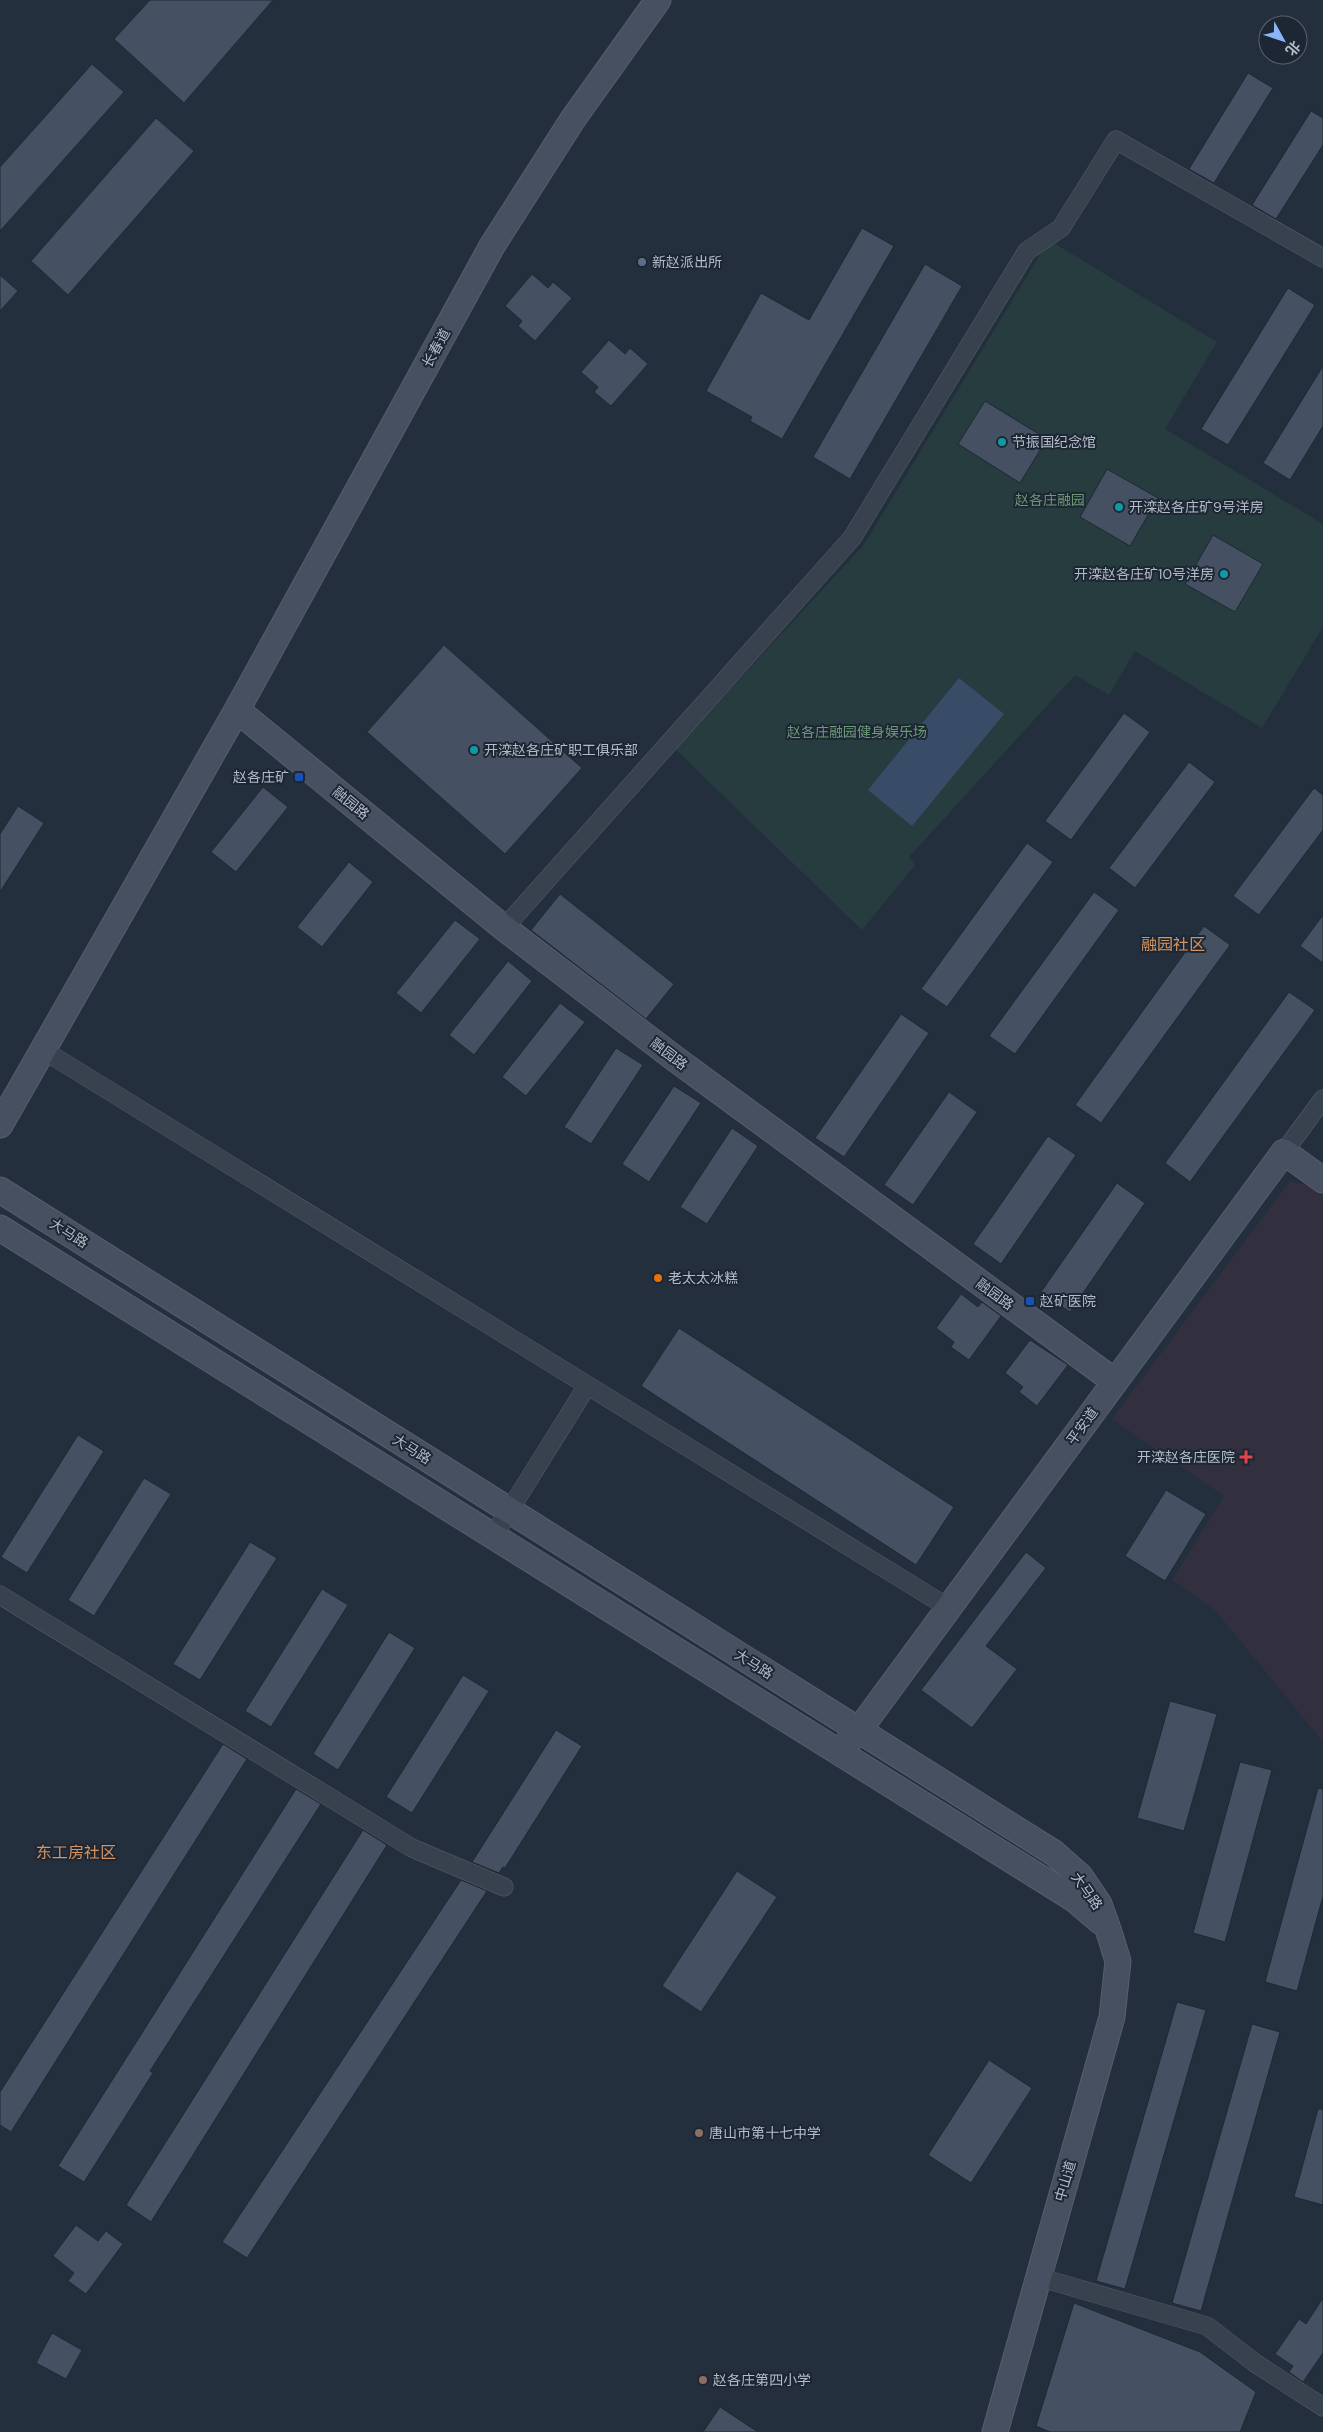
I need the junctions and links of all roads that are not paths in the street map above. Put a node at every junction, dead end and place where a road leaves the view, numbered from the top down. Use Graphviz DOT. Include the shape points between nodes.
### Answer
graph roads {
  1 [pos="658,0"];
  2 [pos="1323,258"];
  3 [pos="237,710"];
  4 [pos="504,928"];
  5 [pos="43,1050"];
  6 [pos="1323,1099"];
  7 [pos="0,1125"];
  8 [pos="1284,1152"];
  9 [pos="1323,1180"];
  10 [pos="0,1190"];
  11 [pos="0,1228"];
  12 [pos="1114,1381"];
  13 [pos="587,1386"];
  14 [pos="510,1511"];
  15 [pos="494,1536"];
  16 [pos="0,1595"];
  17 [pos="949,1608"];
  18 [pos="860,1730"];
  19 [pos="839,1751"];
  20 [pos="504,1887"];
  21 [pos="1108,1929"];
  22 [pos="1038,2278"];
  23 [pos="1323,2407"];
  24 [pos="995,2432"];
  1 -- 3 [label="street, 长春道" via="573,119 492,246"];
  2 -- 4 [label="street" via="1116,140 1061,228 1027,250 852,538"];
  3 -- 4 [label="street, 融园路"];
  3 -- 5 [label="street, 长春道"];
  4 -- 12 [label="street, 融园路" via="674,1058"];
  5 -- 7 [label="street, 长春道"];
  5 -- 13 [label="street"];
  6 -- 8 [label="street, 平安道"];
  8 -- 9 [label="street"];
  8 -- 12 [label="street, 平安道"];
  10 -- 14 [label="street, 大马路"];
  11 -- 15 [label="street, 大马路"];
  12 -- 17 [label="street, 平安道"];
  13 -- 14 [label="street"];
  13 -- 17 [label="street"];
  14 -- 15 [label="street"];
  14 -- 18 [label="street, 大马路"];
  15 -- 19 [label="street, 大马路"];
  16 -- 20 [label="street" via="412,1848"];
  17 -- 18 [label="street, 平安道"];
  18 -- 19 [label="street, 平安道"];
  18 -- 21 [label="street, 大马路" via="1054,1853 1085,1883 1099,1904"];
  19 -- 21 [label="street, 大马路" via="1074,1899"];
  21 -- 22 [label="street, 中山道" via="1118,1961 1112,2017"];
  22 -- 23 [label="street" via="1207,2326 1255,2363"];
  22 -- 24 [label="street, 中山道"];
}
